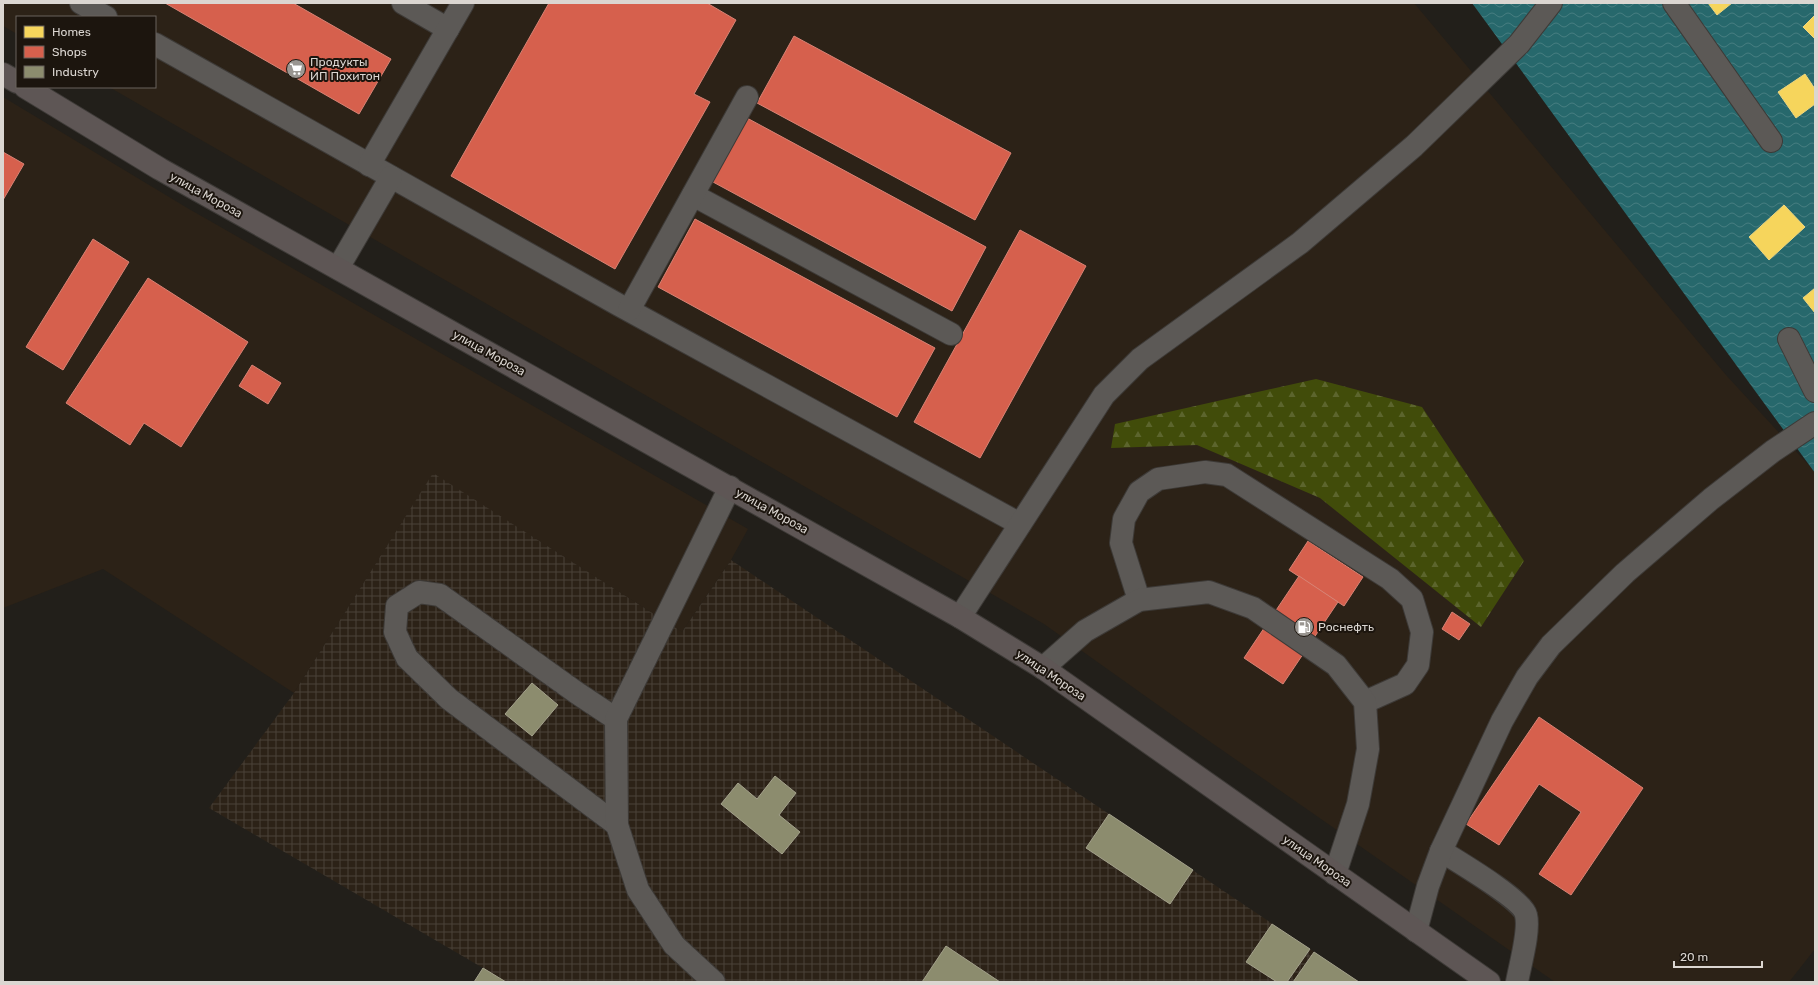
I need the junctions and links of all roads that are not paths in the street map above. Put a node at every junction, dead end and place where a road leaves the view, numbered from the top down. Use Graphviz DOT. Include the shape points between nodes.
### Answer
graph roads {
  1 [pos="82,3"];
  2 [pos="403,3"];
  3 [pos="463,3"];
  4 [pos="1551,3"];
  5 [pos="1674,3"];
  6 [pos="104,16"];
  7 [pos="448,29"];
  8 [pos="156,45"];
  9 [pos="3,74"];
  10 [pos="16,81"];
  11 [pos="27,88"];
  12 [pos="747,97"];
  13 [pos="1771,141"];
  14 [pos="369,165"];
  15 [pos="390,177"];
  16 [pos="693,195"];
  17 [pos="338,268"];
  18 [pos="629,310"];
  19 [pos="951,334"];
  20 [pos="1789,339"];
  21 [pos="1815,391"];
  22 [pos="1815,423"];
  23 [pos="730,487"];
  24 [pos="1020,524"];
  25 [pos="1139,600"];
  26 [pos="960,617"];
  27 [pos="1043,668"];
  28 [pos="1365,702"];
  29 [pos="616,719"];
  30 [pos="618,825"];
  31 [pos="1441,851"];
  32 [pos="1335,874"];
  33 [pos="1416,931"];
  34 [pos="714,982"];
  35 [pos="1489,982"];
  36 [pos="1517,982"];
  1 -- 6 [label="street"];
  2 -- 7 [label="street"];
  3 -- 7 [label="street"];
  4 -- 24 [label="street" via="1519,44 1414,146 1300,244 1140,359 1104,395"];
  5 -- 13 [label="street"];
  7 -- 14 [label="street"];
  8 -- 14 [label="street"];
  9 -- 10 [label="main road"];
  11 -- 17 [label="main road, улица Мороза" via="160,169"];
  12 -- 16 [label="street"];
  14 -- 15 [label="street"];
  15 -- 17 [label="street"];
  15 -- 18 [label="street"];
  16 -- 18 [label="street"];
  16 -- 19 [label="street"];
  17 -- 23 [label="main road, улица Мороза"];
  18 -- 24 [label="street"];
  20 -- 21 [label="street"];
  22 -- 31 [label="street" via="1773,451 1711,499 1625,573 1551,645 1527,678 1502,721"];
  23 -- 26 [label="main road, улица Мороза"];
  23 -- 29 [label="street"];
  24 -- 26 [label="street"];
  25 -- 27 [label="street" via="1085,631"];
  25 -- 28 [label="street" via="1209,592 1253,608 1336,665"];
  25 -- 28 [label="street" via="1121,543 1124,519 1139,492 1158,479 1205,472 1227,475 1390,579 1412,599 1422,632 1418,664 1405,684"];
  26 -- 27 [label="main road, улица Мороза"];
  27 -- 32 [label="main road, улица Мороза"];
  28 -- 32 [label="street" via="1368,749 1360,796"];
  29 -- 30 [label="street"];
  29 -- 30 [label="street" via="440,595 419,592 397,606 395,632 406,658 449,699"];
  30 -- 34 [label="street" via="638,890 674,945"];
  31 -- 33 [label="street"];
  31 -- 36 [label="street" via="1515,900 1526,914 1527,927"];
  32 -- 33 [label="main road, улица Мороза"];
  33 -- 35 [label="main road, улица Мороза"];
}
